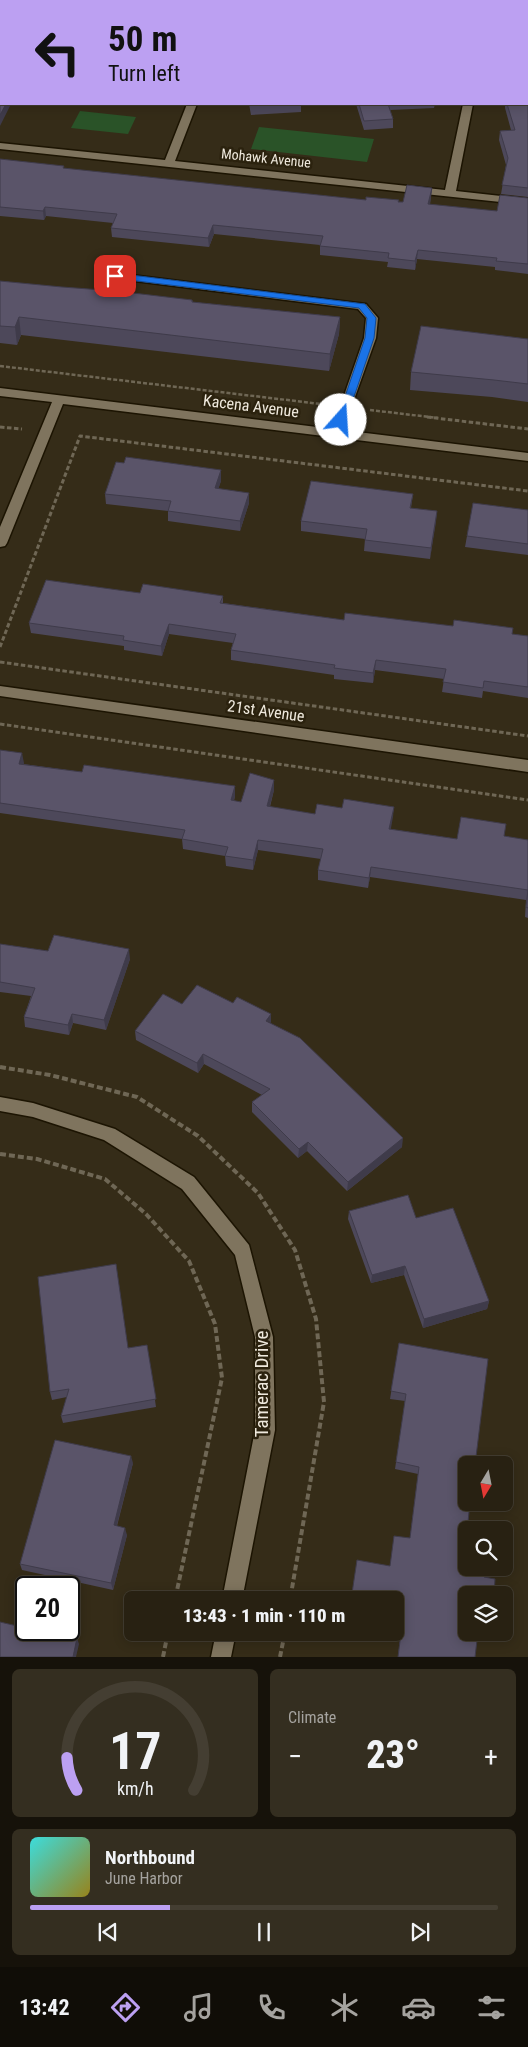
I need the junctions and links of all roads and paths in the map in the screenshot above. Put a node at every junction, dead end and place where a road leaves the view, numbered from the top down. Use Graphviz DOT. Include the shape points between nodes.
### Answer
graph roads {
  1 [pos="192,105"];
  2 [pos="468,105"];
  3 [pos="0,146"];
  4 [pos="169,163"];
  5 [pos="450,193"];
  6 [pos="528,202"];
  7 [pos="115,276"];
  8 [pos="0,366"];
  9 [pos="0,392"];
  10 [pos="59,399"];
  11 [pos="346,407"];
  12 [pos="0,427"];
  13 [pos="528,429"];
  14 [pos="24,430"];
  15 [pos="337,433"];
  16 [pos="528,457"];
  17 [pos="528,491"];
  18 [pos="0,544"];
  19 [pos="0,647"];
  20 [pos="0,662"];
  21 [pos="0,691"];
  22 [pos="0,724"];
  23 [pos="528,736"];
  24 [pos="528,766"];
  25 [pos="528,800"];
  26 [pos="0,1104"];
  27 [pos="0,1154"];
  28 [pos="177,1591"];
  29 [pos="234,1591"];
  30 [pos="166,1641"];
  31 [pos="224,1641"];
  32 [pos="283,1641"];
  33 [pos="163,1657"];
  34 [pos="221,1657"];
  35 [pos="280,1657"];
  1 -- 4 [label="street"];
  2 -- 5 [label="street"];
  3 -- 4 [label="street, Mohawk Avenue"];
  4 -- 5 [label="street, Mohawk Avenue"];
  5 -- 6 [label="street, Mohawk Avenue"];
  7 -- 11 [label="street" via="362,306 372,318 370,338"];
  8 -- 11 [label="path"];
  9 -- 10 [label="street, Kacena Avenue"];
  10 -- 15 [label="street, Kacena Avenue"];
  10 -- 18 [label="street"];
  11 -- 13 [label="path"];
  11 -- 15 [label="street"];
  12 -- 14 [label="path"];
  15 -- 16 [label="street, Kacena Avenue"];
  17 -- 19 [label="path" via="80,436"];
  20 -- 23 [label="path"];
  21 -- 24 [label="street, 21st Avenue"];
  22 -- 25 [label="path"];
  26 -- 29 [label="street, Tamerac Drive" via="33,1110 109,1134 188,1184 243,1251 264,1337 265,1430"];
  27 -- 28 [label="path" via="37,1159 105,1179 146,1214 189,1261 214,1324 222,1378"];
  30 -- 33 [label="path"];
  31 -- 34 [label="street"];
  32 -- 35 [label="path"];
}
